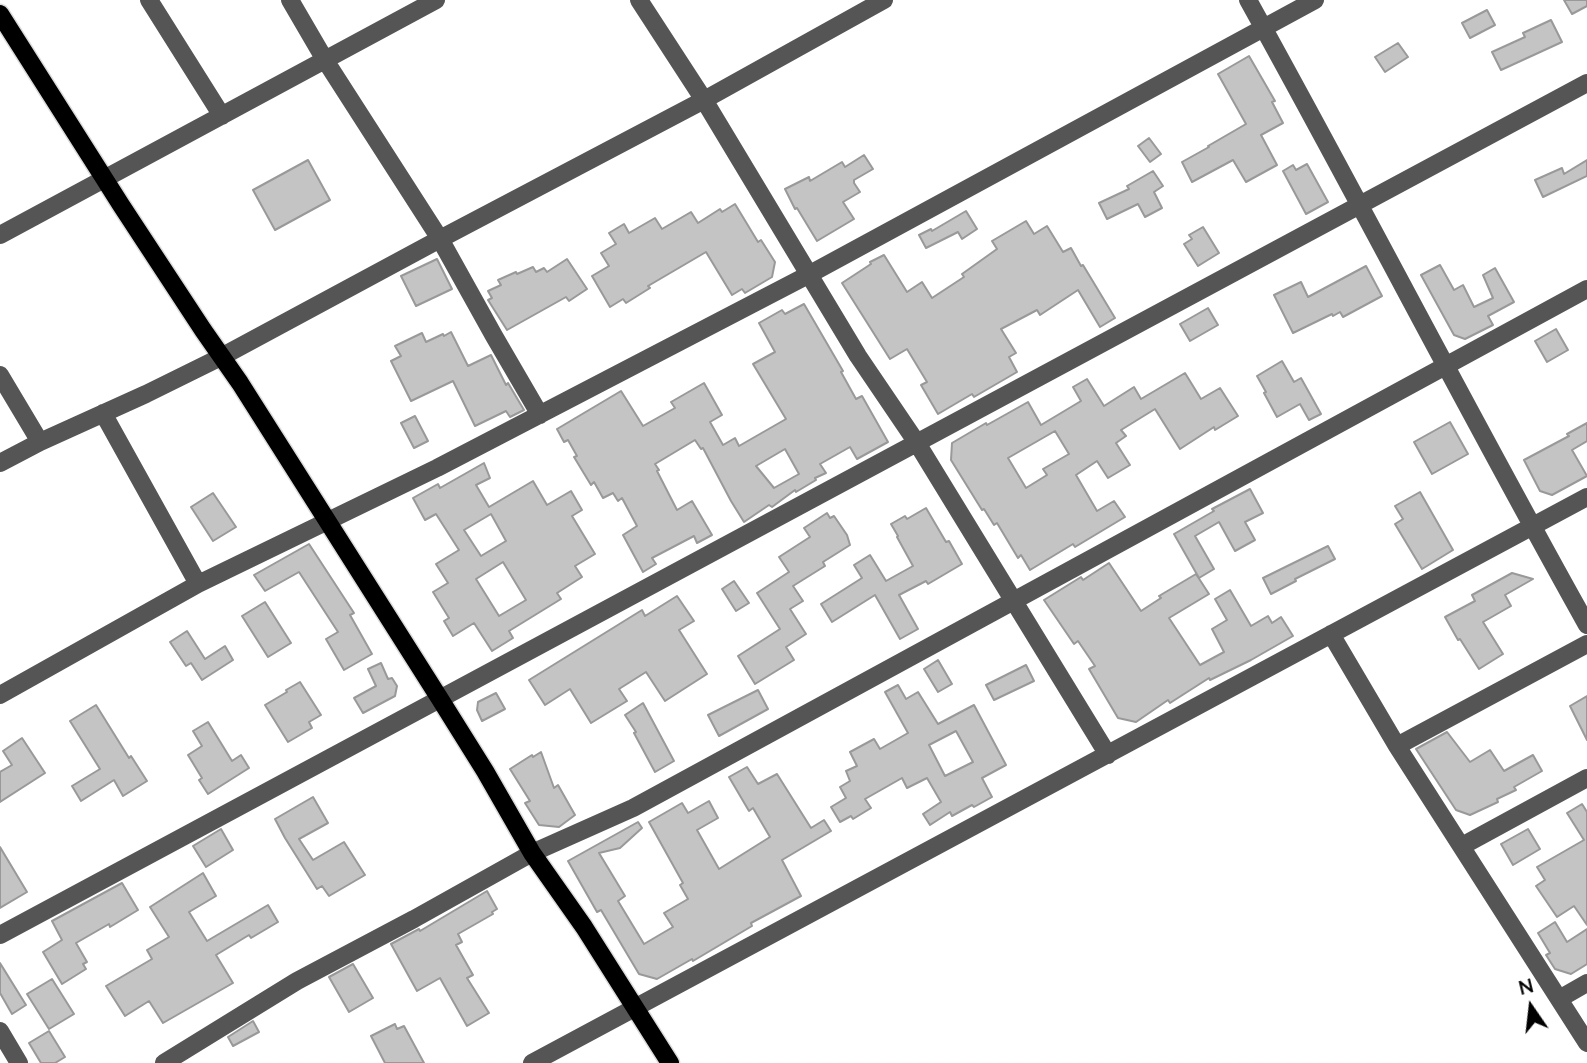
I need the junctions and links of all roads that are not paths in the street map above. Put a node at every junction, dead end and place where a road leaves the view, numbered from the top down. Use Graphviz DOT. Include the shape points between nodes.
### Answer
graph roads {
  1 [pos="149,0"];
  2 [pos="290,0"];
  3 [pos="436,0"];
  4 [pos="639,0"];
  5 [pos="884,0"];
  6 [pos="1248,0"];
  7 [pos="1315,0"];
  8 [pos="0,14"];
  9 [pos="1263,27"];
  10 [pos="325,60"];
  11 [pos="1587,83"];
  12 [pos="704,100"];
  13 [pos="222,116"];
  14 [pos="104,179"];
  15 [pos="1359,206"];
  16 [pos="0,235"];
  17 [pos="440,239"];
  18 [pos="810,274"];
  19 [pos="1587,289"];
  20 [pos="221,357"];
  21 [pos="1446,365"];
  22 [pos="0,375"];
  23 [pos="103,414"];
  24 [pos="540,415"];
  25 [pos="40,442"];
  26 [pos="917,443"];
  27 [pos="0,463"];
  28 [pos="1587,497"];
  29 [pos="328,521"];
  30 [pos="1532,527"];
  31 [pos="198,584"];
  32 [pos="1014,601"];
  33 [pos="1587,625"];
  34 [pos="1331,634"];
  35 [pos="1587,644"];
  36 [pos="0,695"];
  37 [pos="440,699"];
  38 [pos="1397,746"];
  39 [pos="1108,755"];
  40 [pos="1587,778"];
  41 [pos="1462,846"];
  42 [pos="532,853"];
  43 [pos="0,935"];
  44 [pos="1587,983"];
  45 [pos="1559,999"];
  46 [pos="636,1009"];
  47 [pos="0,1031"];
  48 [pos="1587,1043"];
  49 [pos="19,1063"];
  50 [pos="164,1063"];
  51 [pos="531,1063"];
  52 [pos="670,1063"];
  1 -- 13 [label="street"];
  2 -- 10 [label="street"];
  3 -- 10 [label="street"];
  4 -- 12 [label="street"];
  5 -- 12 [label="street"];
  6 -- 9 [label="street"];
  7 -- 9 [label="street"];
  8 -- 14 [label="main road"];
  9 -- 15 [label="street"];
  9 -- 18 [label="street"];
  10 -- 13 [label="street"];
  10 -- 17 [label="street"];
  11 -- 15 [label="street"];
  12 -- 17 [label="street"];
  12 -- 18 [label="street"];
  13 -- 14 [label="street"];
  14 -- 16 [label="street"];
  14 -- 20 [label="main road"];
  15 -- 21 [label="street"];
  15 -- 26 [label="street"];
  17 -- 20 [label="street"];
  17 -- 24 [label="street"];
  18 -- 24 [label="street"];
  18 -- 26 [label="street"];
  19 -- 21 [label="street"];
  20 -- 23 [label="street"];
  20 -- 29 [label="main road"];
  21 -- 30 [label="street"];
  21 -- 32 [label="street"];
  22 -- 25 [label="street"];
  23 -- 25 [label="street"];
  23 -- 31 [label="street"];
  24 -- 29 [label="street"];
  25 -- 27 [label="street"];
  26 -- 32 [label="street"];
  26 -- 37 [label="street"];
  28 -- 30 [label="street"];
  29 -- 31 [label="street"];
  29 -- 37 [label="main road"];
  30 -- 33 [label="street"];
  30 -- 34 [label="street"];
  31 -- 36 [label="street"];
  32 -- 39 [label="street"];
  32 -- 42 [label="street" via="633,808"];
  34 -- 38 [label="street"];
  34 -- 39 [label="street"];
  35 -- 38 [label="street"];
  37 -- 42 [label="main road"];
  37 -- 43 [label="street"];
  38 -- 41 [label="street"];
  39 -- 46 [label="street"];
  40 -- 41 [label="street"];
  41 -- 45 [label="street"];
  42 -- 46 [label="main road"];
  42 -- 50 [label="street" via="297,981"];
  44 -- 45 [label="street"];
  45 -- 48 [label="street"];
  46 -- 51 [label="street"];
  46 -- 52 [label="main road"];
  47 -- 49 [label="street"];
}
